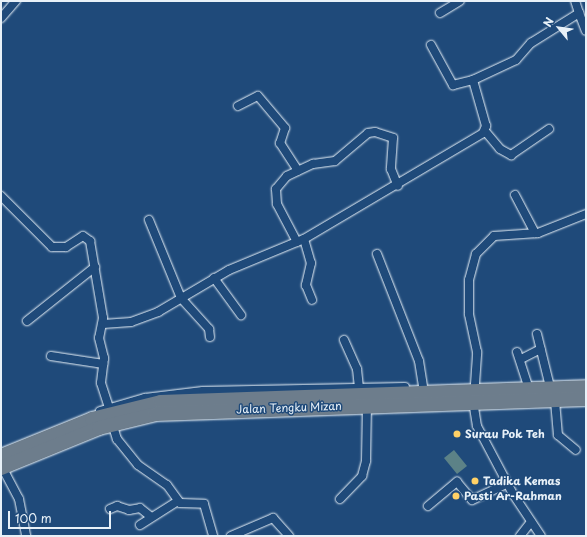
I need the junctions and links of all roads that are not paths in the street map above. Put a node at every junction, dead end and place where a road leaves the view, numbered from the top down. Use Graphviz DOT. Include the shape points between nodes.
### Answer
graph roads {
  1 [pos="16,1"];
  2 [pos="460,1"];
  3 [pos="575,1"];
  4 [pos="440,13"];
  5 [pos="578,13"];
  6 [pos="1,18"];
  7 [pos="586,31"];
  8 [pos="431,45"];
  9 [pos="473,80"];
  10 [pos="238,106"];
  11 [pos="549,129"];
  12 [pos="485,131"];
  13 [pos="298,171"];
  14 [pos="398,186"];
  15 [pos="515,195"];
  16 [pos="1,196"];
  17 [pos="586,214"];
  18 [pos="149,220"];
  19 [pos="535,233"];
  20 [pos="301,241"];
  21 [pos="377,254"];
  22 [pos="95,266"];
  23 [pos="214,278"];
  24 [pos="181,298"];
  25 [pos="312,300"];
  26 [pos="241,315"];
  27 [pos="28,321"];
  28 [pos="103,324"];
  29 [pos="537,334"];
  30 [pos="210,337"];
  31 [pos="344,340"];
  32 [pos="541,350"];
  33 [pos="51,356"];
  34 [pos="103,364"];
  35 [pos="586,382"];
  36 [pos="528,383"];
  37 [pos="549,383"];
  38 [pos="475,384"];
  39 [pos="423,386"];
  40 [pos="586,387"];
  41 [pos="359,388"];
  42 [pos="586,399"];
  43 [pos="473,401"];
  44 [pos="555,401"];
  45 [pos="367,405"];
  46 [pos="111,415"];
  47 [pos="1,450"];
  48 [pos="576,450"];
  49 [pos="1,464"];
  50 [pos="507,484"];
  51 [pos="340,499"];
  52 [pos="178,501"];
  53 [pos="428,506"];
  54 [pos="110,509"];
  55 [pos="150,516"];
  56 [pos="531,522"];
  57 [pos="140,525"];
  58 [pos="26,536"];
  59 [pos="213,536"];
  60 [pos="231,536"];
  61 [pos="289,536"];
  62 [pos="520,536"];
  63 [pos="541,536"];
  1 -- 6 [label="street"];
  2 -- 4 [label="street"];
  3 -- 5 [label="street"];
  5 -- 7 [label="street"];
  5 -- 9 [label="street" via="531,43 516,60"];
  8 -- 9 [label="street" via="453,85"];
  9 -- 12 [label="street"];
  10 -- 13 [label="street" via="258,96 285,128 280,143"];
  11 -- 12 [label="street" via="511,155 500,149"];
  12 -- 14 [label="street" via="442,155 422,173"];
  13 -- 14 [label="street" via="314,164 335,161 368,133 376,132 393,138 391,169"];
  13 -- 20 [label="street" via="280,182 276,189 278,208"];
  14 -- 20 [label="street"];
  15 -- 19 [label="street"];
  16 -- 22 [label="street" via="52,246 66,247 80,237 88,238"];
  17 -- 19 [label="street"];
  18 -- 24 [label="street"];
  19 -- 38 [label="street" via="494,236 483,243 472,263 469,314 477,352"];
  20 -- 23 [label="street"];
  20 -- 25 [label="street" via="311,263 306,285"];
  21 -- 39 [label="street" via="419,361"];
  22 -- 27 [label="street"];
  22 -- 28 [label="street"];
  23 -- 24 [label="street"];
  23 -- 26 [label="street"];
  24 -- 28 [label="street" via="136,321"];
  24 -- 30 [label="street" via="209,329"];
  28 -- 34 [label="street" via="99,338"];
  29 -- 32 [label="street"];
  31 -- 41 [label="street" via="357,369"];
  32 -- 36 [label="street" via="519,355"];
  32 -- 37 [label="street"];
  33 -- 34 [label="street"];
  34 -- 46 [label="street" via="101,383"];
  35 -- 37 [label="street"];
  36 -- 37 [label="street"];
  36 -- 38 [label="street"];
  38 -- 39 [label="street"];
  39 -- 41 [label="street"];
  40 -- 46 [label="highway, Jalan Tengku Mizan" via="161,402"];
  41 -- 46 [label="street" via="203,391 145,398"];
  42 -- 44 [label="highway, Jalan Tengku Mizan"];
  43 -- 44 [label="highway, Jalan Tengku Mizan"];
  43 -- 45 [label="highway, Jalan Tengku Mizan"];
  43 -- 50 [label="street" via="477,426"];
  44 -- 48 [label="street" via="558,434"];
  45 -- 46 [label="highway, Jalan Tengku Mizan"];
  45 -- 51 [label="street" via="366,461 362,476"];
  46 -- 47 [label="street"];
  46 -- 49 [label="highway, Jalan Tengku Mizan"];
  46 -- 52 [label="street" via="117,439 138,466 167,485"];
  49 -- 58 [label="street" via="19,499"];
  50 -- 53 [label="street" via="472,500 457,482"];
  50 -- 56 [label="street"];
  52 -- 55 [label="street"];
  52 -- 59 [label="street" via="204,504"];
  54 -- 55 [label="street" via="117,506 129,510 140,508"];
  55 -- 57 [label="street"];
  56 -- 62 [label="street"];
  56 -- 63 [label="street"];
  60 -- 61 [label="street" via="272,518"];
}
